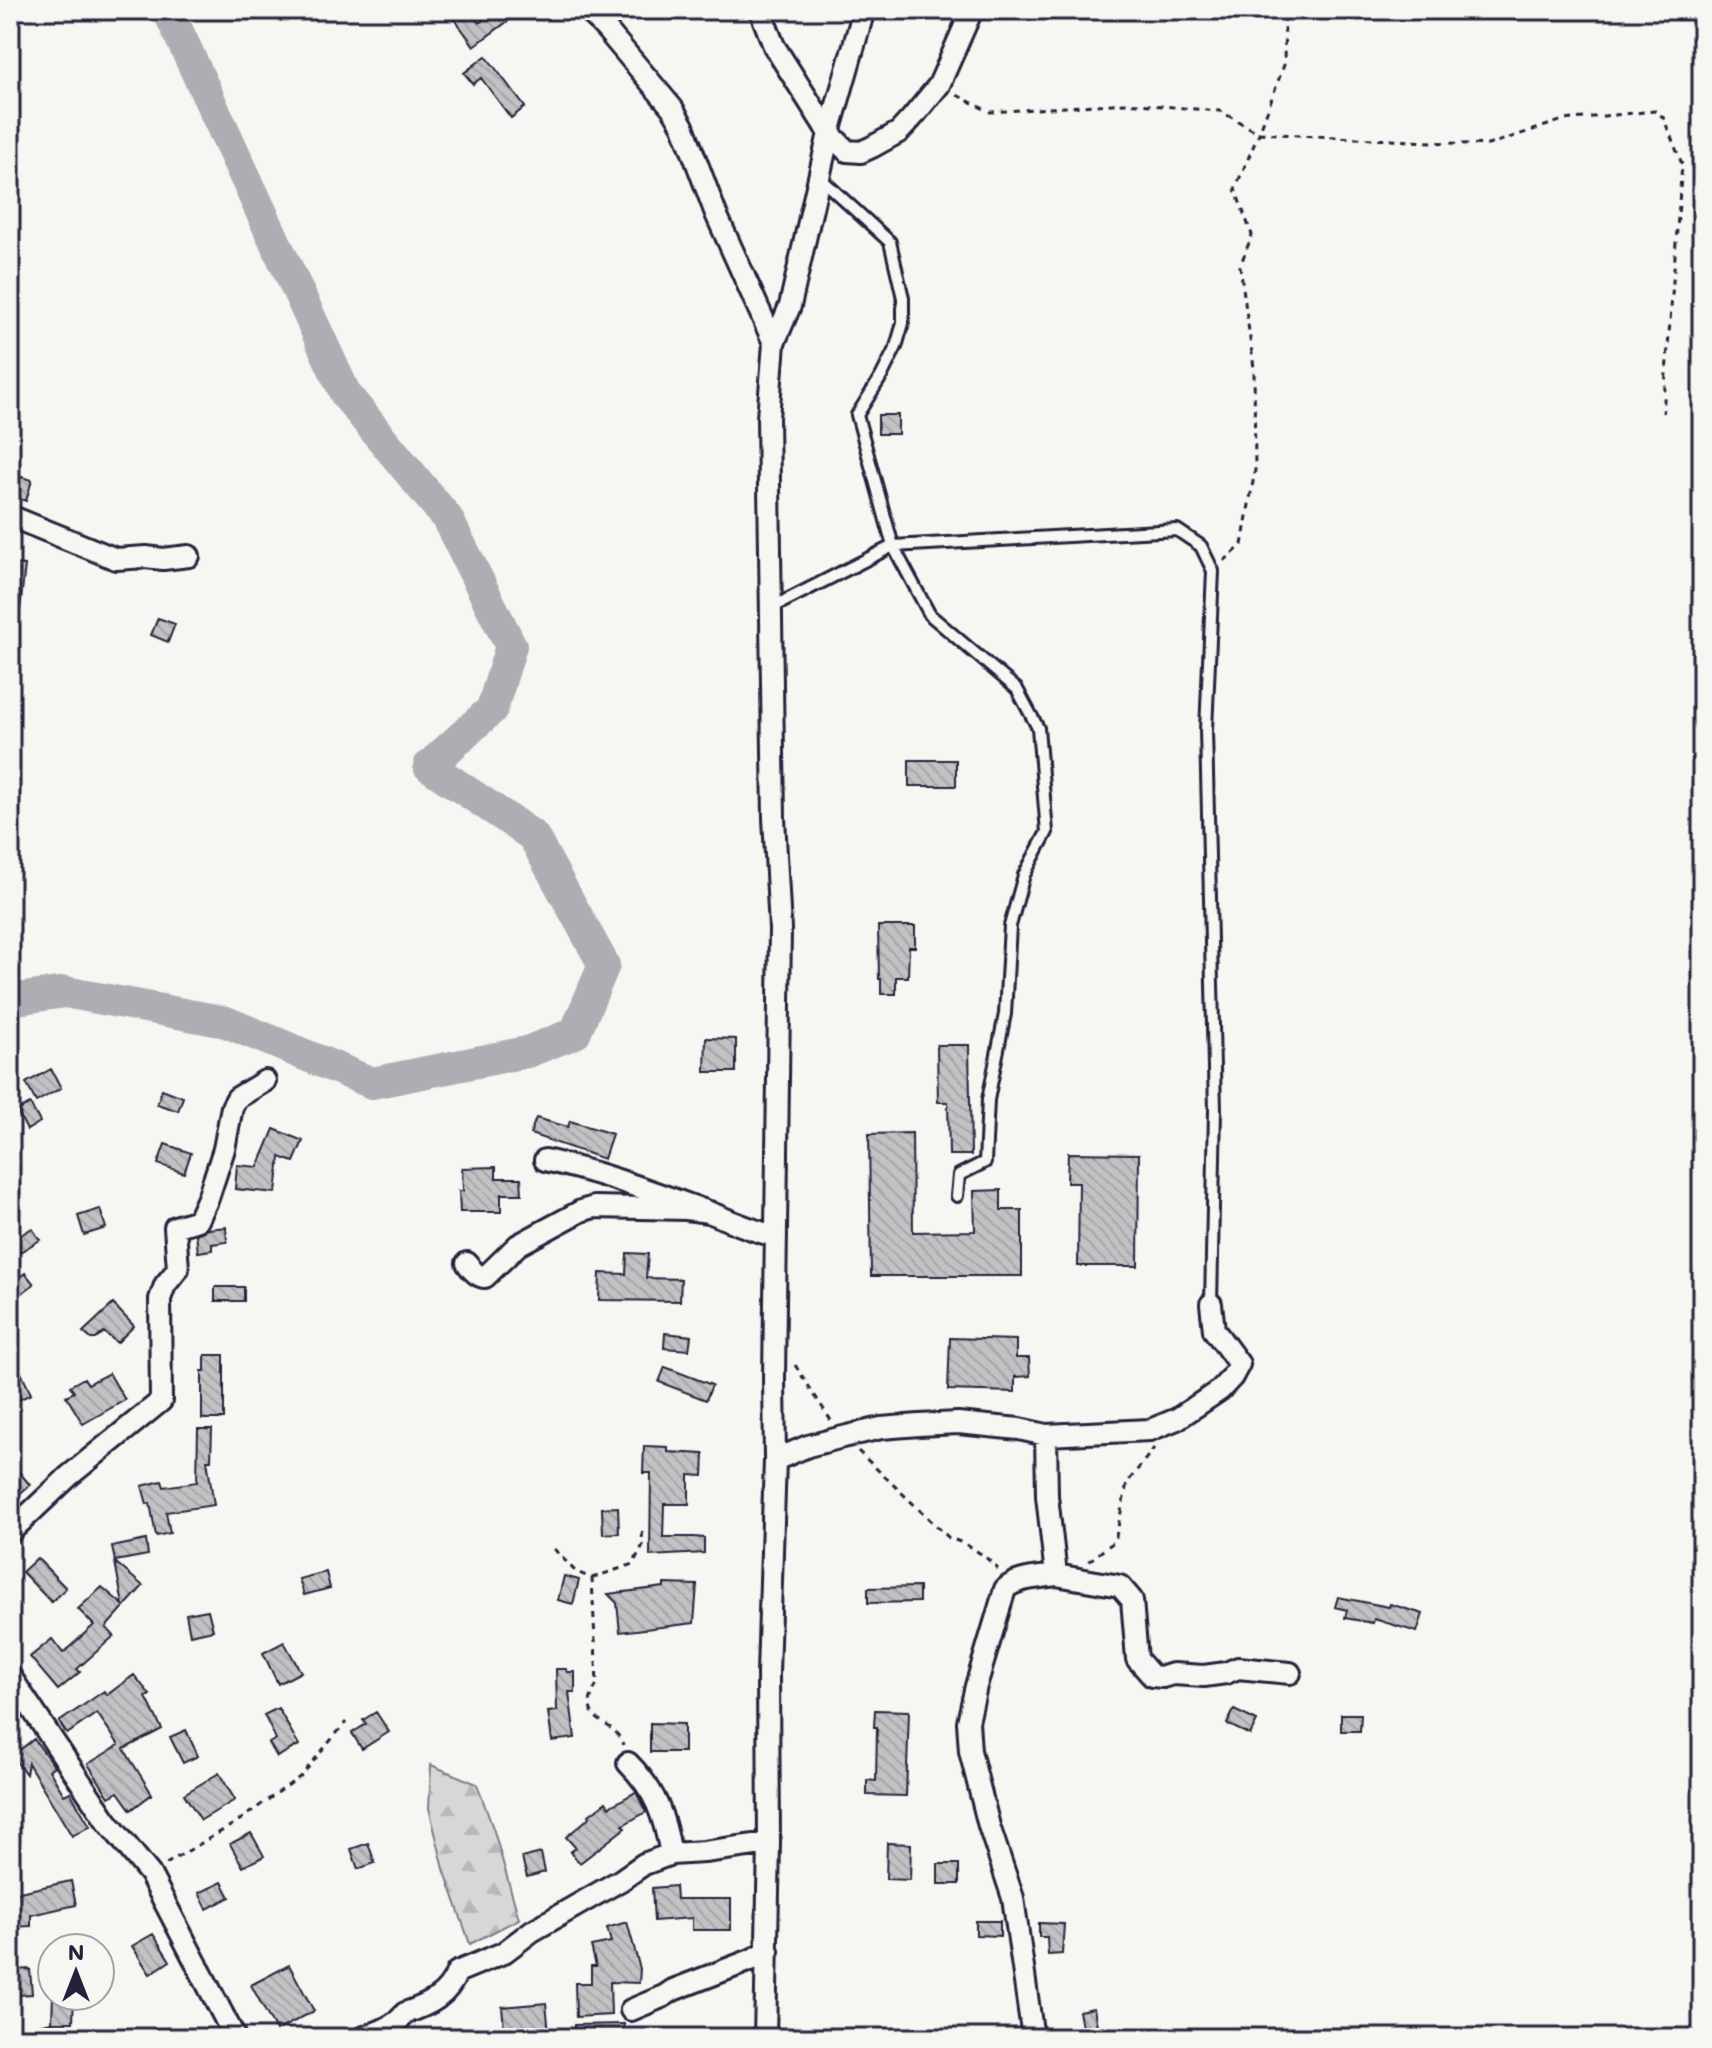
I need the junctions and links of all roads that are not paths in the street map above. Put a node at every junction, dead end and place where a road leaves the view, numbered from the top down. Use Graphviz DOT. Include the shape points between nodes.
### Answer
graph roads {
  1 [pos="588,10"];
  2 [pos="760,10"];
  3 [pos="864,10"];
  4 [pos="972,10"];
  5 [pos="829,133"];
  6 [pos="820,178"];
  7 [pos="774,343"];
  8 [pos="10,516"];
  9 [pos="893,546"];
  10 [pos="189,556"];
  11 [pos="771,608"];
  12 [pos="265,1081"];
  13 [pos="545,1160"];
  14 [pos="596,1173"];
  15 [pos="957,1196"];
  16 [pos="594,1207"];
  17 [pos="709,1212"];
  18 [pos="776,1236"];
  19 [pos="467,1263"];
  20 [pos="1211,1304"];
  21 [pos="1046,1435"];
  22 [pos="775,1460"];
  23 [pos="10,1532"];
  24 [pos="1056,1575"];
  25 [pos="1290,1673"];
  26 [pos="10,1677"];
  27 [pos="628,1763"];
  28 [pos="769,1843"];
  29 [pos="671,1854"];
  30 [pos="768,1951"];
  31 [pos="631,2010"];
  32 [pos="235,2038"];
  33 [pos="362,2038"];
  34 [pos="765,2038"];
  35 [pos="1033,2038"];
  1 -- 7 [label="street" via="683,126"];
  2 -- 5 [label="street" via="774,46"];
  3 -- 5 [label="street"];
  4 -- 5 [label="street" via="939,85 899,132 861,152 847,151"];
  5 -- 6 [label="street"];
  6 -- 7 [label="street" via="790,306"];
  6 -- 9 [label="lane" via="890,242 903,298 896,347 857,415"];
  7 -- 11 [label="street" via="768,418"];
  8 -- 10 [label="street" via="116,559"];
  9 -- 11 [label="lane"];
  9 -- 15 [label="lane" via="930,615 1017,689 1038,728 1047,832 1024,875 1010,926 1005,1014 988,1100 985,1162 959,1175"];
  9 -- 20 [label="lane" via="1177,530 1201,546 1213,571 1206,730 1215,1110"];
  11 -- 18 [label="street" via="780,929"];
  12 -- 23 [label="street" via="232,1107 224,1149 198,1220 175,1227 178,1269 160,1299 161,1401"];
  13 -- 14 [label="street"];
  14 -- 16 [label="street"];
  14 -- 17 [label="street"];
  16 -- 17 [label="street"];
  16 -- 19 [label="street" via="518,1245 485,1277"];
  17 -- 18 [label="street"];
  18 -- 22 [label="street"];
  20 -- 21 [label="street" via="1214,1330 1239,1364 1220,1390 1150,1430"];
  21 -- 22 [label="street" via="958,1423 881,1428"];
  21 -- 24 [label="street"];
  22 -- 28 [label="street"];
  24 -- 25 [label="street" via="1120,1586 1132,1600 1137,1659 1152,1676 1204,1676 1238,1668"];
  24 -- 35 [label="street" via="1011,1583 1005,1589 968,1722 976,1780 1013,1898"];
  26 -- 32 [label="street" via="106,1820 150,1874"];
  27 -- 29 [label="street" via="665,1820"];
  28 -- 29 [label="street"];
  28 -- 30 [label="street"];
  29 -- 33 [label="street" via="644,1864 503,1953 457,1972 444,1994"];
  30 -- 31 [label="street"];
  30 -- 34 [label="street"];
}
